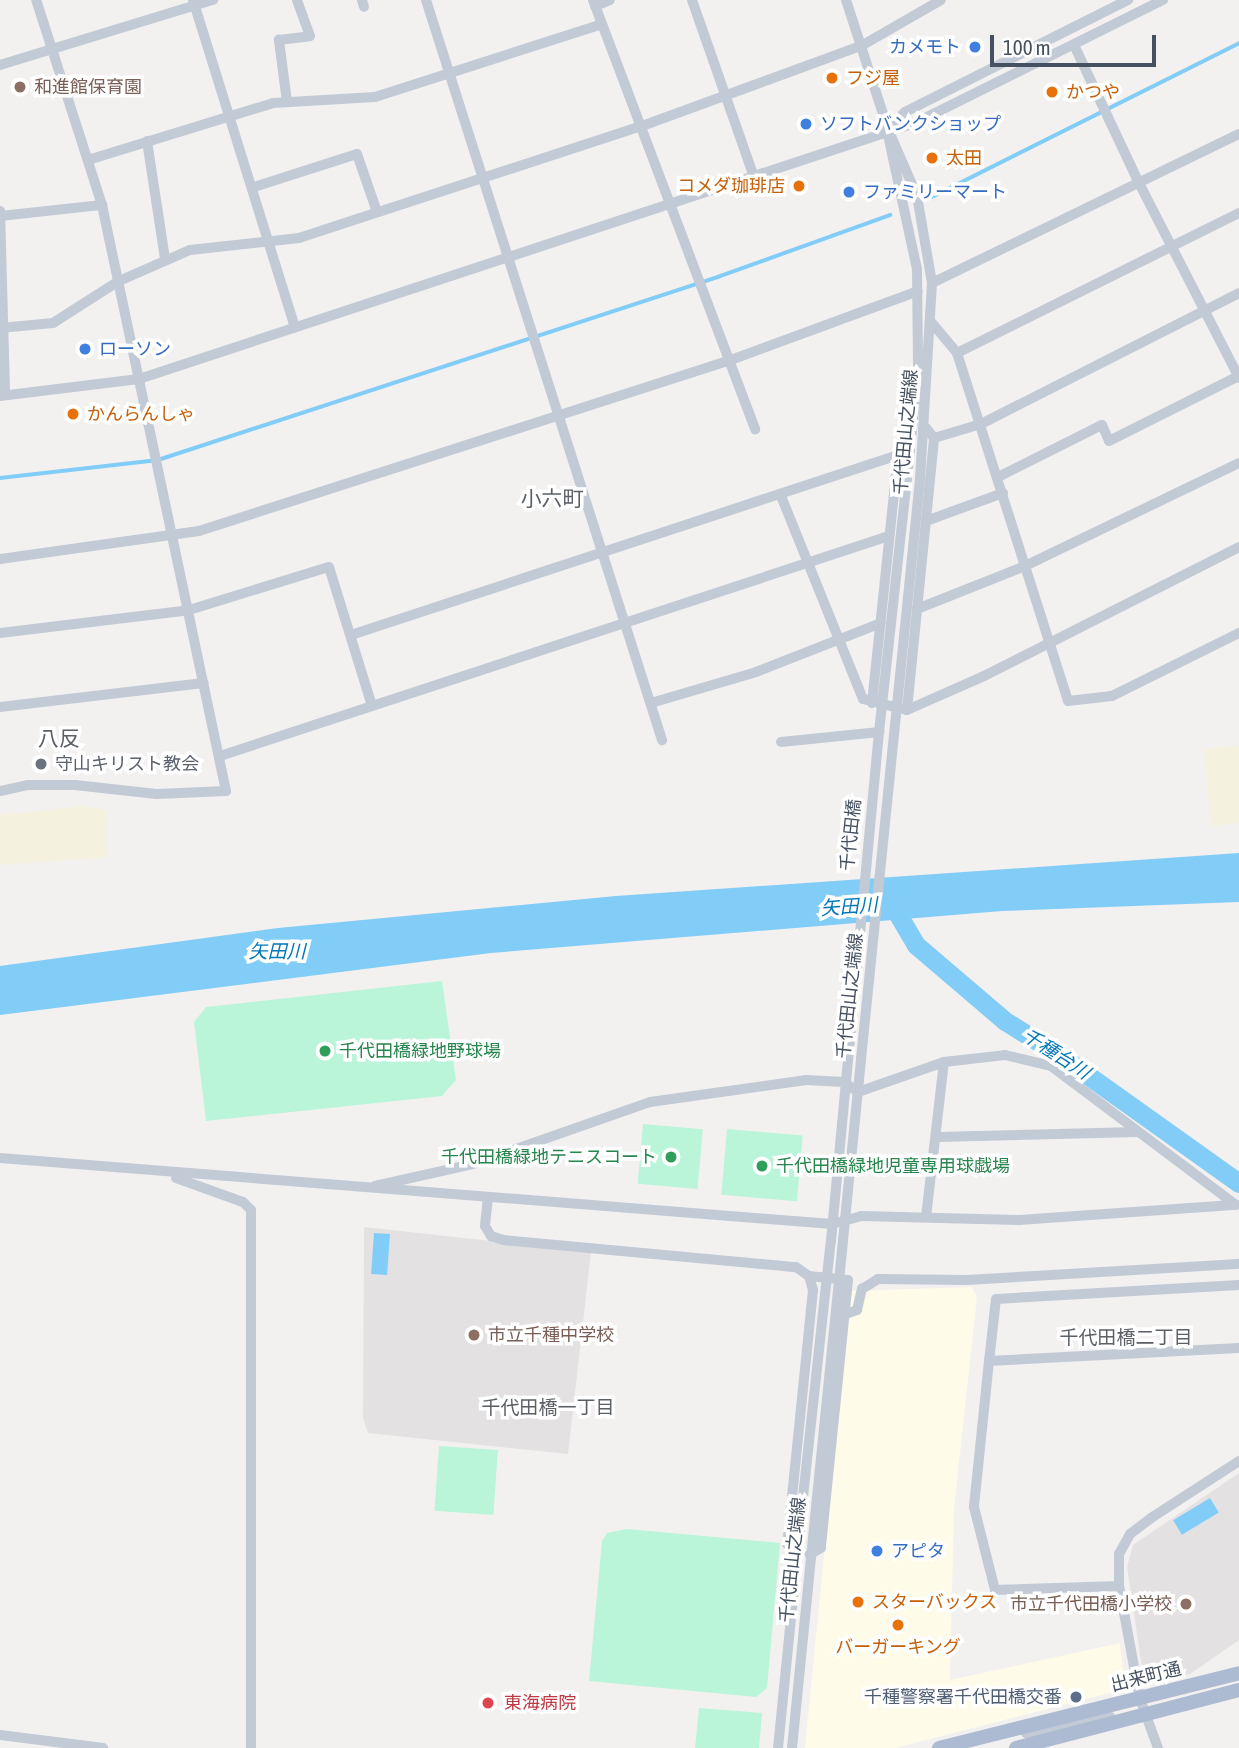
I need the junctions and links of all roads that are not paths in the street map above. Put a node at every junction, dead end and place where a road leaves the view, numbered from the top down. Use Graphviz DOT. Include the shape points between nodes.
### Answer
graph roads {
  1 [pos="36,0"];
  2 [pos="213,0"];
  3 [pos="298,0"];
  4 [pos="426,0"];
  5 [pos="610,0"];
  6 [pos="692,0"];
  7 [pos="846,0"];
  8 [pos="941,0"];
  9 [pos="1128,0"];
  10 [pos="1163,0"];
  11 [pos="194,3"];
  12 [pos="594,3"];
  13 [pos="602,24"];
  14 [pos="1074,45"];
  15 [pos="861,46"];
  16 [pos="53,52"];
  17 [pos="0,65"];
  18 [pos="448,73"];
  19 [pos="724,95"];
  20 [pos="287,102"];
  21 [pos="230,115"];
  22 [pos="642,126"];
  23 [pos="888,129"];
  24 [pos="1239,134"];
  25 [pos="148,141"];
  26 [pos="88,160"];
  27 [pos="753,174"];
  28 [pos="480,178"];
  29 [pos="1140,185"];
  30 [pos="254,187"];
  31 [pos="671,203"];
  32 [pos="102,205"];
  33 [pos="377,212"];
  34 [pos="1239,213"];
  35 [pos="0,214"];
  36 [pos="272,242"];
  37 [pos="1172,247"];
  38 [pos="506,255"];
  39 [pos="165,258"];
  40 [pos="119,281"];
  41 [pos="932,284"];
  42 [pos="918,291"];
  43 [pos="1239,293"];
  44 [pos="1203,311"];
  45 [pos="932,323"];
  46 [pos="295,327"];
  47 [pos="3,329"];
  48 [pos="957,353"];
  49 [pos="728,361"];
  50 [pos="1239,377"];
  51 [pos="139,379"];
  52 [pos="3,396"];
  53 [pos="559,415"];
  54 [pos="981,424"];
  55 [pos="926,428"];
  56 [pos="755,429"];
  57 [pos="934,438"];
  58 [pos="910,451"];
  59 [pos="898,455"];
  60 [pos="1239,463"];
  61 [pos="998,477"];
  62 [pos="1003,493"];
  63 [pos="781,496"];
  64 [pos="926,522"];
  65 [pos="889,536"];
  66 [pos="173,537"];
  67 [pos="1239,547"];
  68 [pos="603,553"];
  69 [pos="0,559"];
  70 [pos="808,566"];
  71 [pos="1026,566"];
  72 [pos="917,609"];
  73 [pos="189,610"];
  74 [pos="881,623"];
  75 [pos="626,625"];
  76 [pos="0,633"];
  77 [pos="1239,633"];
  78 [pos="351,635"];
  79 [pos="838,640"];
  80 [pos="1051,642"];
  81 [pos="204,683"];
  82 [pos="650,703"];
  83 [pos="872,703"];
  84 [pos="0,706"];
  85 [pos="372,706"];
  86 [pos="907,710"];
  87 [pos="879,732"];
  88 [pos="662,740"];
  89 [pos="781,742"];
  90 [pos="220,756"];
  91 [pos="0,791"];
  92 [pos="944,1062"];
  93 [pos="846,1067"];
  94 [pos="844,1083"];
  95 [pos="858,1092"];
  96 [pos="1138,1132"];
  97 [pos="937,1137"];
  98 [pos="0,1158"];
  99 [pos="159,1172"];
  100 [pos="427,1177"];
  101 [pos="345,1189"];
  102 [pos="427,1193"];
  103 [pos="488,1196"];
  104 [pos="1238,1206"];
  105 [pos="926,1217"];
  106 [pos="846,1220"];
  107 [pos="832,1224"];
  108 [pos="1239,1264"];
  109 [pos="809,1276"];
  110 [pos="1239,1285"];
  111 [pos="846,1314"];
  112 [pos="1239,1348"];
  113 [pos="989,1362"];
  114 [pos="1239,1461"];
  115 [pos="797,1553"];
  116 [pos="810,1554"];
  117 [pos="1119,1586"];
  118 [pos="1239,1673"];
  119 [pos="1239,1690"];
  120 [pos="1143,1708"];
  121 [pos="0,1735"];
  122 [pos="103,1748"];
  123 [pos="250,1748"];
  124 [pos="778,1748"];
  125 [pos="792,1748"];
  126 [pos="939,1748"];
  127 [pos="968,1748"];
  128 [pos="1016,1748"];
  129 [pos="1158,1748"];
  1 -- 16 [label="street"];
  2 -- 11 [label="street"];
  3 -- 20 [label="street" via="310,36 279,40"];
  4 -- 18 [label="street"];
  5 -- 12 [label="street"];
  6 -- 19 [label="street"];
  7 -- 15 [label="street, 千代田山之端線"];
  8 -- 15 [label="street"];
  9 -- 23 [label="street" via="905,112"];
  10 -- 14 [label="street"];
  11 -- 16 [label="street"];
  11 -- 21 [label="street"];
  12 -- 13 [label="street"];
  13 -- 18 [label="street"];
  13 -- 22 [label="street"];
  14 -- 23 [label="street" via="915,123"];
  14 -- 29 [label="street"];
  15 -- 19 [label="street"];
  15 -- 23 [label="street, 千代田山之端線"];
  16 -- 17 [label="street"];
  16 -- 26 [label="street"];
  18 -- 20 [label="street" via="375,97"];
  18 -- 28 [label="street"];
  19 -- 22 [label="street"];
  19 -- 27 [label="street"];
  20 -- 21 [label="street"];
  21 -- 25 [label="street"];
  21 -- 30 [label="street"];
  22 -- 28 [label="street"];
  22 -- 31 [label="street"];
  23 -- 27 [label="street"];
  23 -- 41 [label="street, 千代田山之端線" via="917,196"];
  23 -- 42 [label="street, 千代田山之端線"];
  24 -- 29 [label="street"];
  25 -- 26 [label="street"];
  25 -- 39 [label="street"];
  26 -- 32 [label="street"];
  27 -- 31 [label="street"];
  28 -- 33 [label="street"];
  28 -- 38 [label="street"];
  29 -- 37 [label="street"];
  29 -- 41 [label="street"];
  30 -- 33 [label="street" via="357,154"];
  30 -- 36 [label="street"];
  31 -- 38 [label="street"];
  31 -- 49 [label="street"];
  32 -- 35 [label="street"];
  32 -- 40 [label="street"];
  33 -- 36 [label="street"];
  34 -- 37 [label="street"];
  35 -- 47 [label="street"];
  36 -- 39 [label="street" via="190,250"];
  36 -- 46 [label="street"];
  37 -- 44 [label="street"];
  37 -- 48 [label="street"];
  38 -- 46 [label="street"];
  38 -- 53 [label="street"];
  39 -- 40 [label="street"];
  40 -- 47 [label="street" via="53,323"];
  40 -- 51 [label="street"];
  41 -- 45 [label="street, 千代田山之端線"];
  42 -- 49 [label="street"];
  42 -- 58 [label="street, 千代田山之端線" via="918,373"];
  43 -- 44 [label="street"];
  44 -- 50 [label="street"];
  44 -- 54 [label="street"];
  45 -- 48 [label="street"];
  45 -- 55 [label="street, 千代田山之端線"];
  46 -- 51 [label="street"];
  47 -- 52 [label="street"];
  48 -- 54 [label="street"];
  49 -- 53 [label="street"];
  49 -- 56 [label="street"];
  50 -- 61 [label="street" via="1110,441 1102,425"];
  51 -- 52 [label="street"];
  51 -- 66 [label="street"];
  53 -- 66 [label="street"];
  53 -- 68 [label="street"];
  54 -- 57 [label="street"];
  54 -- 61 [label="street"];
  55 -- 57 [label="street"];
  55 -- 95 [label="street, 千代田山之端線, bridge"];
  57 -- 64 [label="street"];
  58 -- 59 [label="street"];
  58 -- 87 [label="street, 千代田山之端線, bridge"];
  59 -- 63 [label="street"];
  59 -- 65 [label="street"];
  60 -- 71 [label="street"];
  61 -- 62 [label="street"];
  62 -- 64 [label="street"];
  62 -- 71 [label="street"];
  63 -- 68 [label="street"];
  63 -- 70 [label="street"];
  64 -- 72 [label="street"];
  65 -- 70 [label="street"];
  65 -- 74 [label="street"];
  66 -- 69 [label="street"];
  66 -- 73 [label="street"];
  67 -- 80 [label="street"];
  68 -- 75 [label="street"];
  68 -- 78 [label="street"];
  70 -- 75 [label="street"];
  70 -- 79 [label="street"];
  71 -- 72 [label="street"];
  71 -- 80 [label="street"];
  72 -- 86 [label="street"];
  73 -- 76 [label="street"];
  73 -- 78 [label="street" via="329,566"];
  73 -- 81 [label="street"];
  74 -- 79 [label="street"];
  74 -- 83 [label="street"];
  75 -- 82 [label="street"];
  75 -- 85 [label="street"];
  77 -- 80 [label="street" via="1112,696 1068,701"];
  78 -- 85 [label="street"];
  79 -- 82 [label="street" via="756,672"];
  79 -- 83 [label="street" via="863,699"];
  80 -- 86 [label="street"];
  81 -- 84 [label="street"];
  81 -- 90 [label="street"];
  82 -- 88 [label="street"];
  83 -- 86 [label="street"];
  85 -- 90 [label="street"];
  87 -- 89 [label="street"];
  87 -- 93 [label="street, 千代田橋"];
  90 -- 91 [label="street" via="226,791 157,794 75,785 28,785"];
  92 -- 95 [label="street"];
  92 -- 96 [label="street" via="1005,1055 1036,1060 1051,1066"];
  92 -- 97 [label="street"];
  93 -- 94 [label="street, 千代田山之端線"];
  94 -- 95 [label="street"];
  94 -- 100 [label="street" via="771,1082 650,1102"];
  94 -- 107 [label="street, 千代田山之端線"];
  95 -- 106 [label="street, 千代田山之端線"];
  96 -- 97 [label="street"];
  96 -- 104 [label="street"];
  97 -- 105 [label="street"];
  98 -- 99 [label="street"];
  99 -- 101 [label="street"];
  99 -- 123 [label="street" via="243,1202 251,1210"];
  100 -- 101 [label="street"];
  100 -- 102 [label="street" via="420,1186"];
  101 -- 102 [label="street"];
  102 -- 103 [label="street"];
  103 -- 107 [label="street"];
  103 -- 109 [label="street" via="485,1226 491,1237 503,1240 796,1267"];
  104 -- 105 [label="street" via="1019,1220"];
  105 -- 106 [label="street"];
  106 -- 107 [label="street"];
  106 -- 116 [label="street, 千代田山之端線, bridge"];
  107 -- 115 [label="street, 千代田山之端線, bridge"];
  108 -- 111 [label="street" via="967,1280 878,1279 862,1289 857,1310"];
  109 -- 111 [label="street" via="848,1280"];
  109 -- 115 [label="street" via="813,1290 787,1544"];
  110 -- 113 [label="street" via="996,1299"];
  111 -- 116 [label="street" via="821,1549"];
  112 -- 113 [label="street"];
  113 -- 117 [label="street" via="974,1507 995,1590"];
  114 -- 117 [label="street" via="1130,1534 1119,1554"];
  115 -- 124 [label="street, 千代田山之端線"];
  116 -- 125 [label="street, 千代田山之端線"];
  117 -- 120 [label="street"];
  118 -- 120 [label="main road, 出来町通"];
  119 -- 120 [label="main road, 出来町通" via="1188,1704"];
  120 -- 126 [label="main road, 出来町通"];
  120 -- 127 [label="street"];
  120 -- 128 [label="main road, 出来町通"];
  120 -- 129 [label="street"];
  121 -- 122 [label="street"];
}
